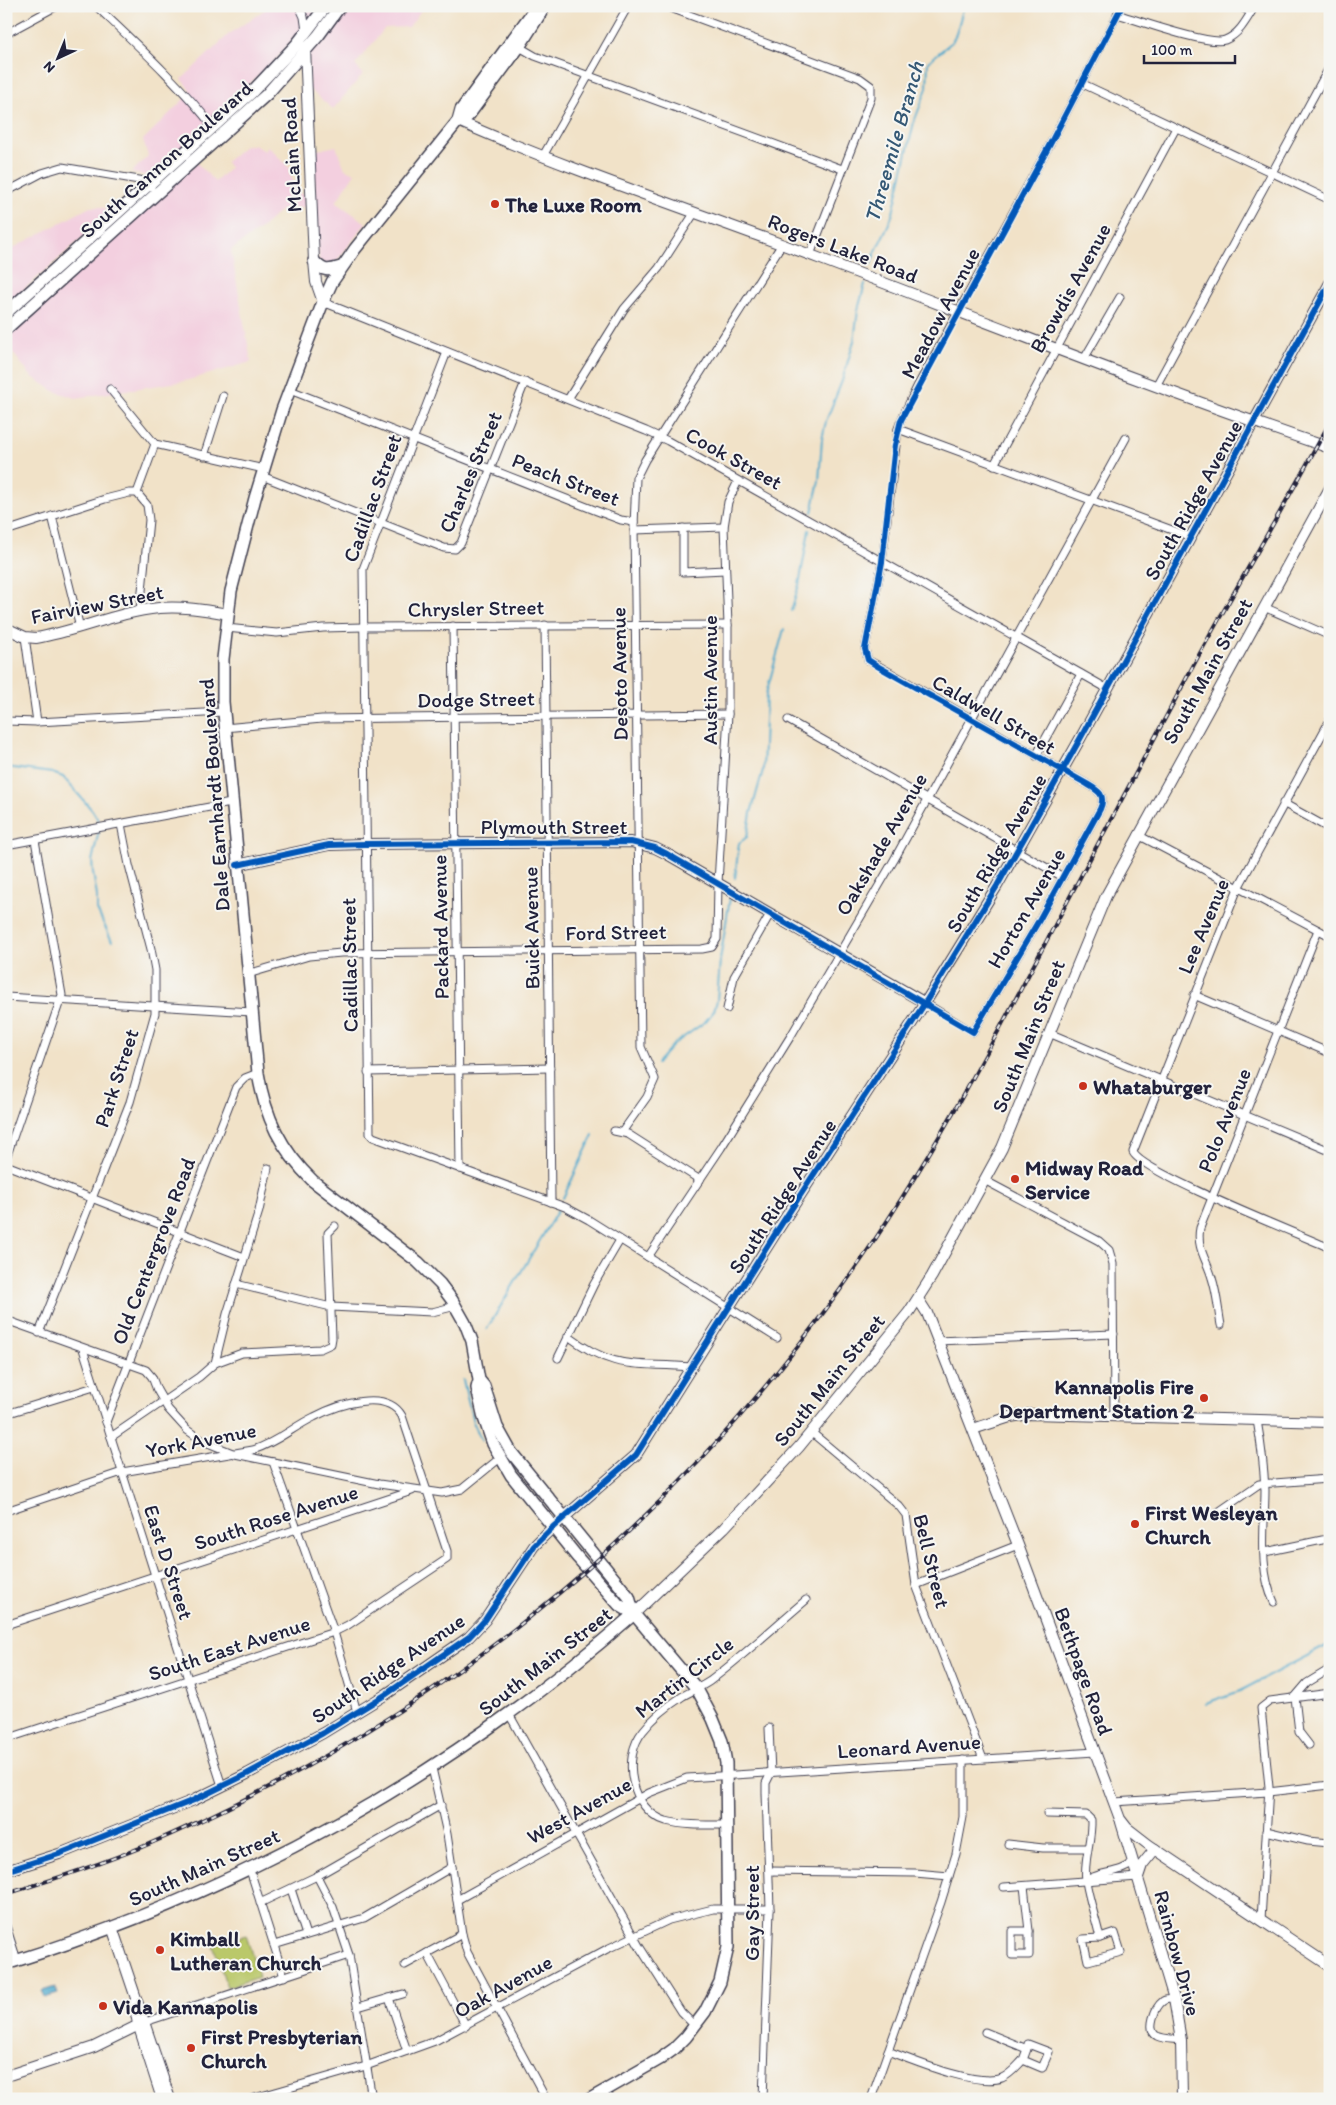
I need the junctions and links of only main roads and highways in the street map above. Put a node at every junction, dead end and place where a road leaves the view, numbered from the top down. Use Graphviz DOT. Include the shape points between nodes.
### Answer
graph roads {
  1 [pos="326,6"];
  2 [pos="340,6"];
  3 [pos="537,6"];
  4 [pos="545,6"];
  5 [pos="516,45"];
  6 [pos="153,189"];
  7 [pos="314,261"];
  8 [pos="341,267"];
  9 [pos="6,313"];
  10 [pos="6,329"];
  11 [pos="479,1380"];
  12 [pos="500,1458"];
  13 [pos="533,1482"];
  14 [pos="634,1614"];
  15 [pos="12,1962"];
  16 [pos="590,2099"];
  1 -- 6 [label="main road, South Cannon Boulevard" via="276,67"];
  2 -- 6 [label="main road, South Cannon Boulevard" via="267,94"];
  3 -- 5 [label="main road, Dale Earnhardt Boulevard"];
  4 -- 5 [label="main road, Dale Earnhardt Boulevard"];
  5 -- 8 [label="main road, Dale Earnhardt Boulevard" via="461,110 458,121"];
  6 -- 9 [label="main road, South Cannon Boulevard"];
  6 -- 10 [label="main road, South Cannon Boulevard"];
  7 -- 8 [label="main road" via="328,272"];
  8 -- 11 [label="main road, Dale Earnhardt Boulevard" via="323,302 263,472 240,552 226,628 224,728 258,1073 270,1121 300,1169 431,1274 456,1306 472,1341"];
  11 -- 12 [label="main road, Dale Earnhardt Boulevard" via="477,1388 484,1418"];
  11 -- 13 [label="main road, Dale Earnhardt Boulevard" via="484,1386 497,1428"];
  12 -- 13 [label="main road" via="507,1458"];
  12 -- 14 [label="main road, Dale Earnhardt Boulevard" via="619,1605"];
  13 -- 14 [label="main road, Dale Earnhardt Boulevard" via="629,1597"];
  14 -- 15 [label="main road, South Main Street" via="509,1714 432,1768 326,1830 250,1870 112,1927"];
  14 -- 16 [label="main road, Dale Earnhardt Boulevard" via="697,1689 722,1741 726,1776 728,1948 713,1998 695,2026 674,2049"];
}
